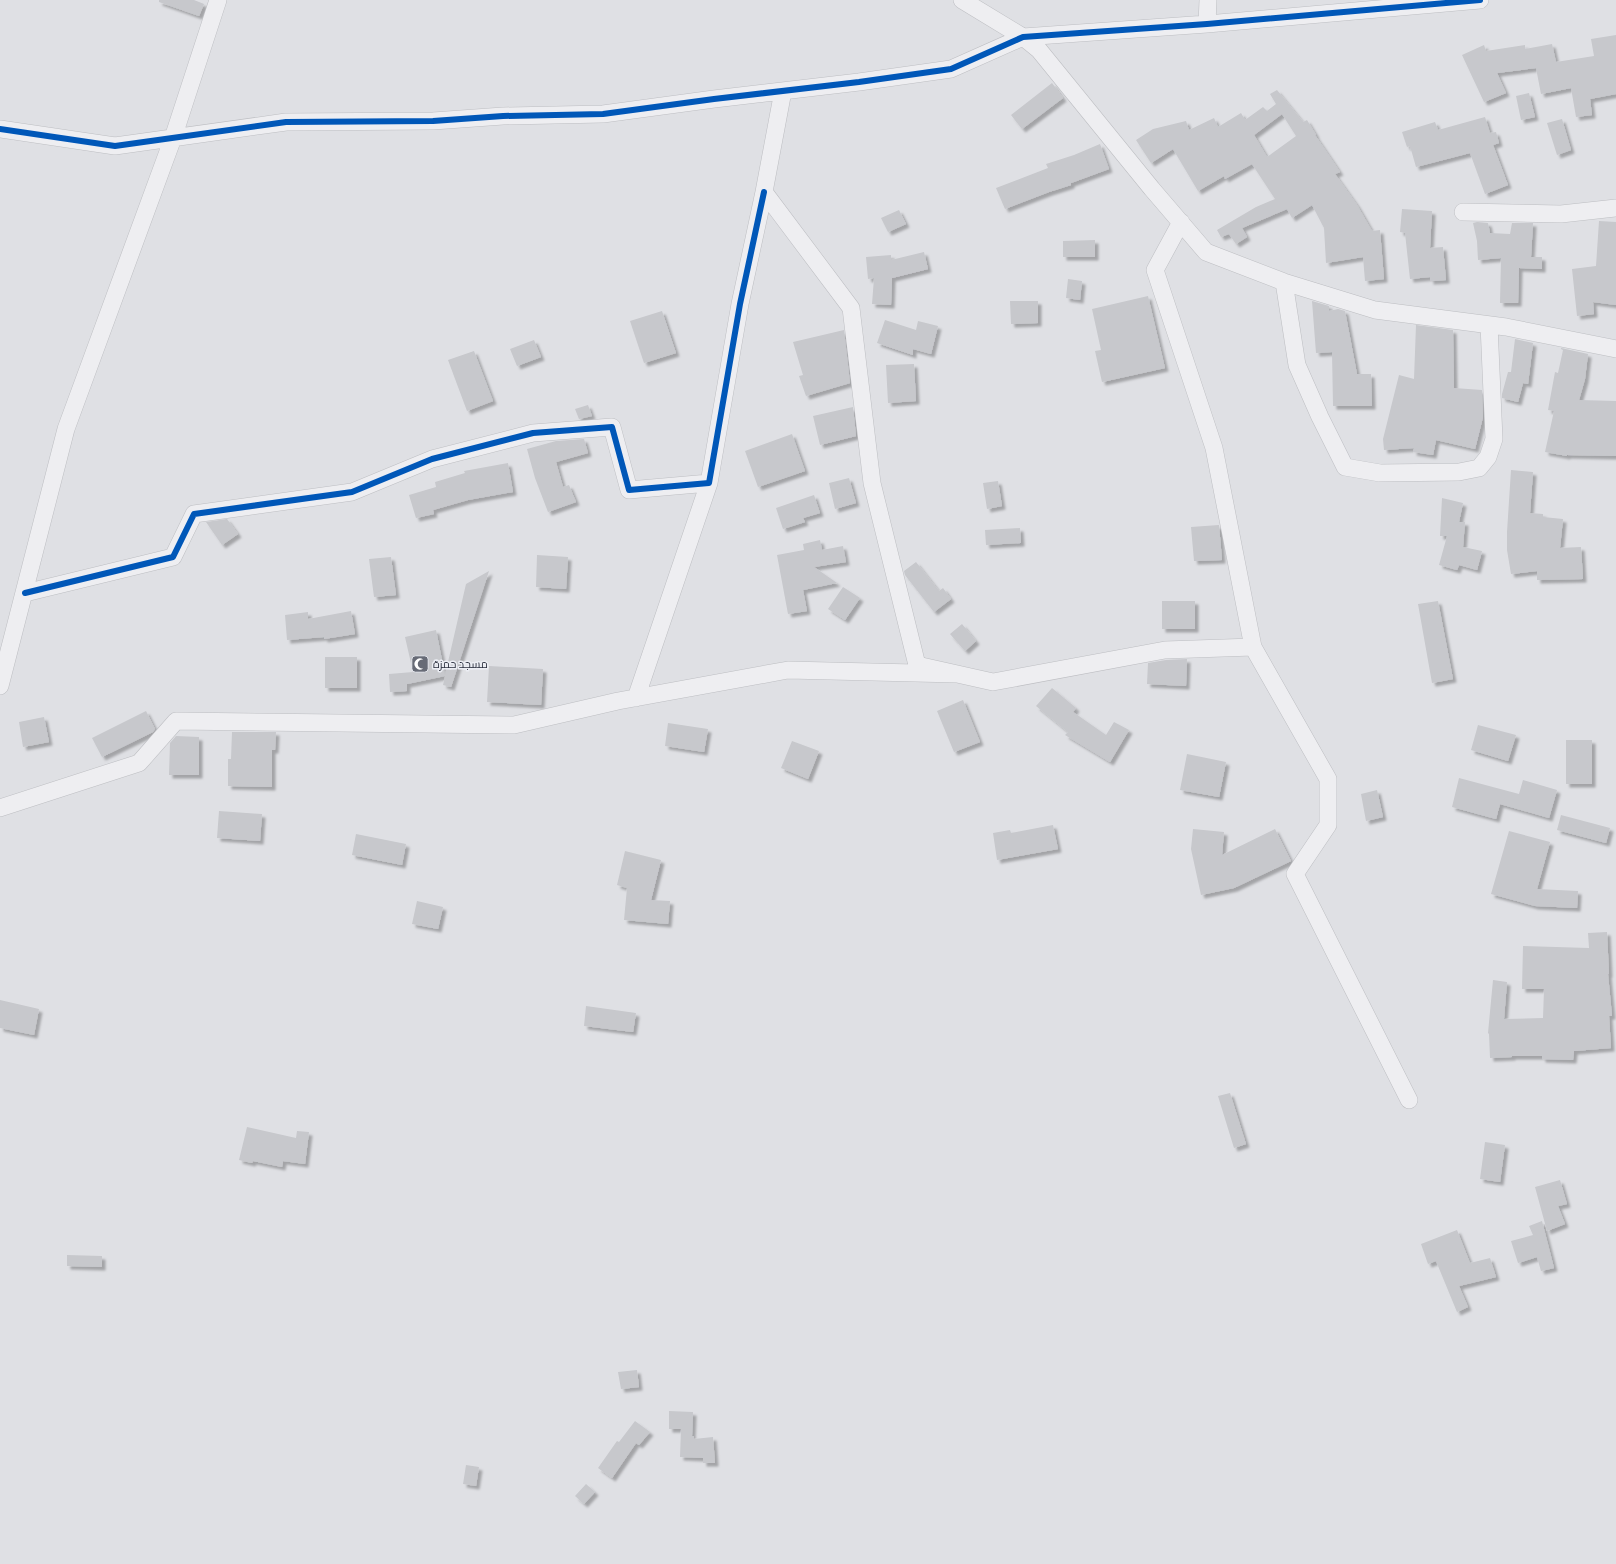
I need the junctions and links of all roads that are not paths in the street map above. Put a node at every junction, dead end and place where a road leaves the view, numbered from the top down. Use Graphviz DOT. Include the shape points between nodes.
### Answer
graph roads {
  1 [pos="218,0"];
  2 [pos="962,0"];
  3 [pos="1208,0"];
  4 [pos="1480,0"];
  5 [pos="1207,24"];
  6 [pos="1023,37"];
  7 [pos="782,91"];
  8 [pos="0,129"];
  9 [pos="172,138"];
  10 [pos="764,192"];
  11 [pos="1616,208"];
  12 [pos="1463,212"];
  13 [pos="1181,222"];
  14 [pos="1284,282"];
  15 [pos="1489,325"];
  16 [pos="1616,349"];
  17 [pos="709,483"];
  18 [pos="24,593"];
  19 [pos="1253,647"];
  20 [pos="957,674"];
  21 [pos="0,686"];
  22 [pos="636,698"];
  23 [pos="0,808"];
  24 [pos="1409,1100"];
  1 -- 9 [label="street"];
  2 -- 6 [label="street"];
  3 -- 5 [label="street"];
  4 -- 5 [label="street"];
  5 -- 6 [label="street"];
  6 -- 7 [label="street" via="951,69"];
  6 -- 13 [label="street" via="1039,50"];
  7 -- 9 [label="street" via="603,114 503,116 433,121 286,122"];
  7 -- 10 [label="street"];
  8 -- 9 [label="street" via="115,146"];
  9 -- 18 [label="street" via="66,429"];
  10 -- 17 [label="street" via="740,304"];
  10 -- 20 [label="street" via="851,308 872,483 917,665"];
  11 -- 12 [label="street" via="1561,214"];
  13 -- 14 [label="street" via="1206,252"];
  13 -- 19 [label="street" via="1155,270 1214,448"];
  14 -- 15 [label="street" via="1375,310"];
  14 -- 15 [label="street" via="1298,365 1345,467 1380,473 1459,472 1479,468 1488,457 1494,439"];
  15 -- 16 [label="street"];
  17 -- 18 [label="street" via="629,490 612,427 533,434 432,459 352,492 194,514 173,557"];
  17 -- 22 [label="street"];
  18 -- 21 [label="street"];
  19 -- 20 [label="street" via="1165,650 993,682"];
  19 -- 24 [label="street" via="1328,779 1328,825 1295,874"];
  20 -- 22 [label="street" via="788,670"];
  22 -- 23 [label="street" via="514,725 176,721 139,763"];
}
